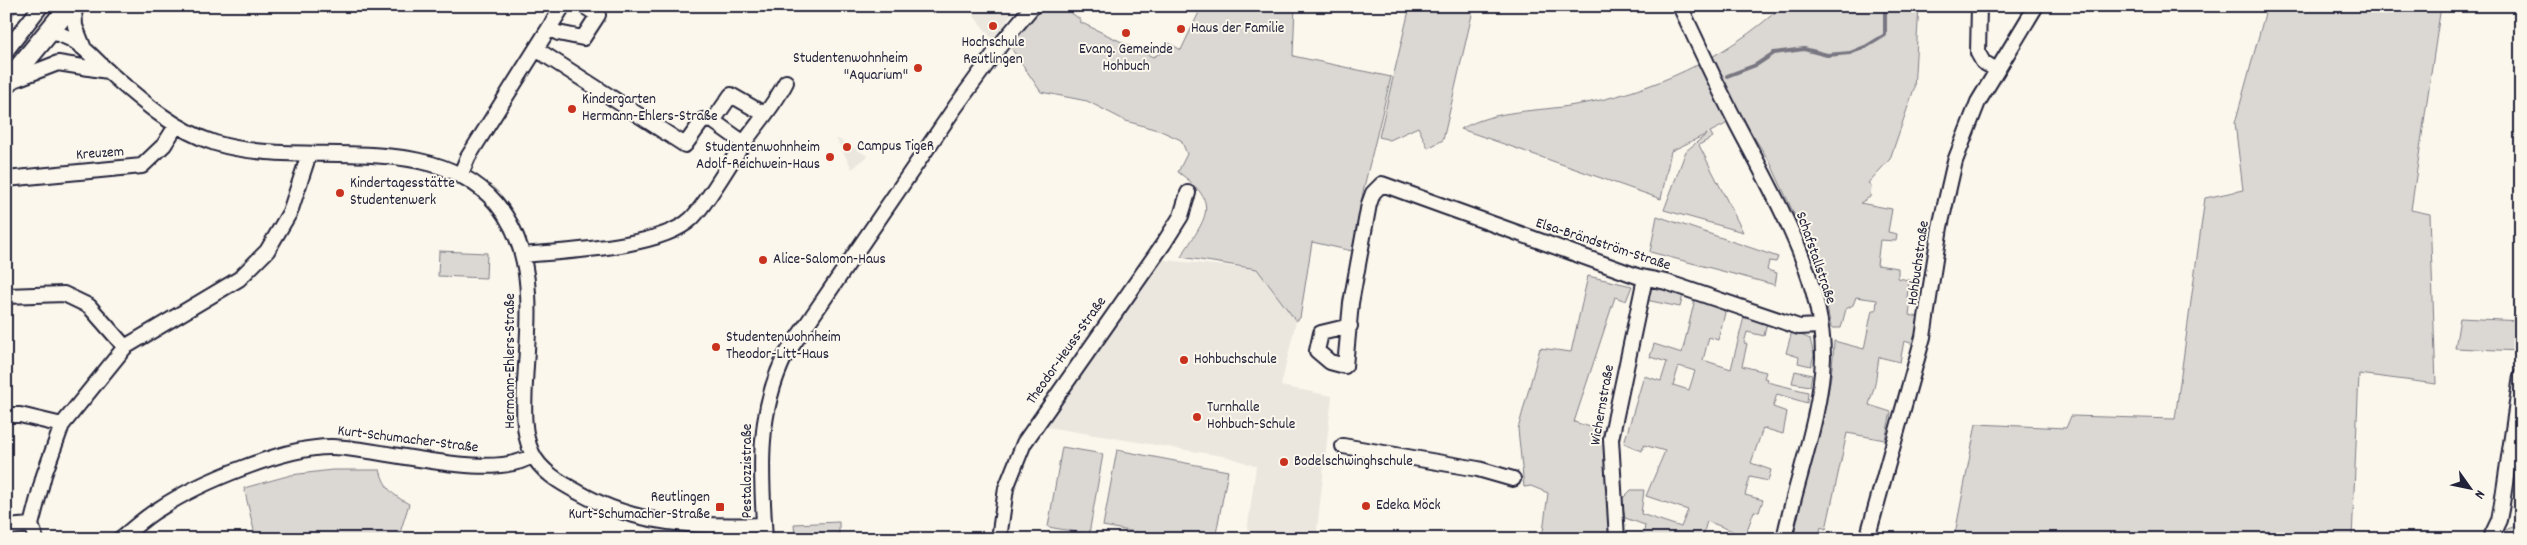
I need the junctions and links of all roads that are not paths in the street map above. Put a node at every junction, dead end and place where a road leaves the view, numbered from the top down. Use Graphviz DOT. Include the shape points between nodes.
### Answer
graph roads {
  1 [pos="41,6"];
  2 [pos="70,6"];
  3 [pos="74,6"];
  4 [pos="563,6"];
  5 [pos="584,6"];
  6 [pos="1033,6"];
  7 [pos="1680,6"];
  8 [pos="1979,6"];
  9 [pos="2036,6"];
  10 [pos="550,28"];
  11 [pos="49,32"];
  12 [pos="84,46"];
  13 [pos="536,50"];
  14 [pos="6,51"];
  15 [pos="1996,70"];
  16 [pos="108,71"];
  17 [pos="786,82"];
  18 [pos="7,83"];
  19 [pos="764,114"];
  20 [pos="713,121"];
  21 [pos="176,126"];
  22 [pos="744,143"];
  23 [pos="309,154"];
  24 [pos="460,176"];
  25 [pos="6,179"];
  26 [pos="1188,193"];
  27 [pos="523,255"];
  28 [pos="1645,278"];
  29 [pos="6,296"];
  30 [pos="1350,326"];
  31 [pos="1819,326"];
  32 [pos="125,347"];
  33 [pos="2521,376"];
  34 [pos="6,415"];
  35 [pos="62,425"];
  36 [pos="1343,446"];
  37 [pos="533,455"];
  38 [pos="1513,479"];
  39 [pos="31,525"];
  40 [pos="6,527"];
  41 [pos="765,532"];
  42 [pos="36,539"];
  43 [pos="120,539"];
  44 [pos="999,539"];
  45 [pos="1617,539"];
  46 [pos="1784,539"];
  47 [pos="1868,539"];
  48 [pos="2490,539"];
  1 -- 14 [label="street"];
  2 -- 11 [label="main road"];
  3 -- 12 [label="street, Hermann-Ehlers-Straße" via="75,26"];
  4 -- 10 [label="street"];
  5 -- 10 [label="street" via="598,15 583,38"];
  6 -- 41 [label="street, Pestalozzistraße" via="956,106 785,356 768,398 763,428 761,462"];
  7 -- 31 [label="street, Schafstallstraße" via="1784,216 1808,280"];
  8 -- 15 [label="street" via="1978,54 1983,62"];
  9 -- 15 [label="street, Hohbuchstraße"];
  10 -- 13 [label="street"];
  11 -- 12 [label="street, Hermann-Ehlers-Straße"];
  11 -- 18 [label="main road"];
  12 -- 16 [label="street, Hermann-Ehlers-Straße"];
  13 -- 20 [label="street" via="685,144 703,120"];
  13 -- 24 [label="street"];
  15 -- 47 [label="street, Hohbuchstraße" via="1978,102 1954,160 1921,345"];
  16 -- 18 [label="street, Hermann-Ehlers-Straße" via="58,63"];
  16 -- 21 [label="street, Hermann-Ehlers-Straße"];
  17 -- 19 [label="street" via="776,103"];
  19 -- 20 [label="street" via="731,94"];
  19 -- 22 [label="street"];
  20 -- 22 [label="street"];
  21 -- 23 [label="street, Hermann-Ehlers-Straße" via="234,148"];
  21 -- 25 [label="street, Kreuzem" via="164,145 142,166"];
  22 -- 27 [label="street" via="697,212 676,229 646,239 588,249"];
  23 -- 24 [label="street, Hermann-Ehlers-Straße" via="389,157"];
  23 -- 32 [label="street" via="290,212 267,251 239,278"];
  24 -- 27 [label="street, Hermann-Ehlers-Straße" via="495,203 516,236"];
  26 -- 44 [label="street, Theodor-Heuss-Straße" via="1181,216 1164,243 1024,443 1006,488"];
  27 -- 37 [label="street, Hermann-Ehlers-Straße" via="529,298 524,412"];
  28 -- 30 [label="street, Elsa-Brändström-Straße" via="1379,185 1369,204 1351,303"];
  28 -- 31 [label="street, Elsa-Brändström-Straße" via="1799,326"];
  28 -- 45 [label="street, Wichernstraße" via="1611,439"];
  29 -- 32 [label="street" via="64,294 89,306"];
  31 -- 46 [label="street, Schafstallstraße" via="1823,357 1820,388"];
  32 -- 35 [label="street"];
  33 -- 48 [label="street" via="2499,520"];
  34 -- 35 [label="street"];
  35 -- 39 [label="street"];
  36 -- 38 [label="street" via="1478,468"];
  37 -- 41 [label="street, Hermann-Ehlers-Straße" via="562,483 592,500 630,515 687,526"];
  37 -- 43 [label="street, Kurt-Schumacher-Straße" via="523,462 476,467 331,446 275,456 226,475 159,508"];
  39 -- 40 [label="street"];
  39 -- 42 [label="street"];
}
